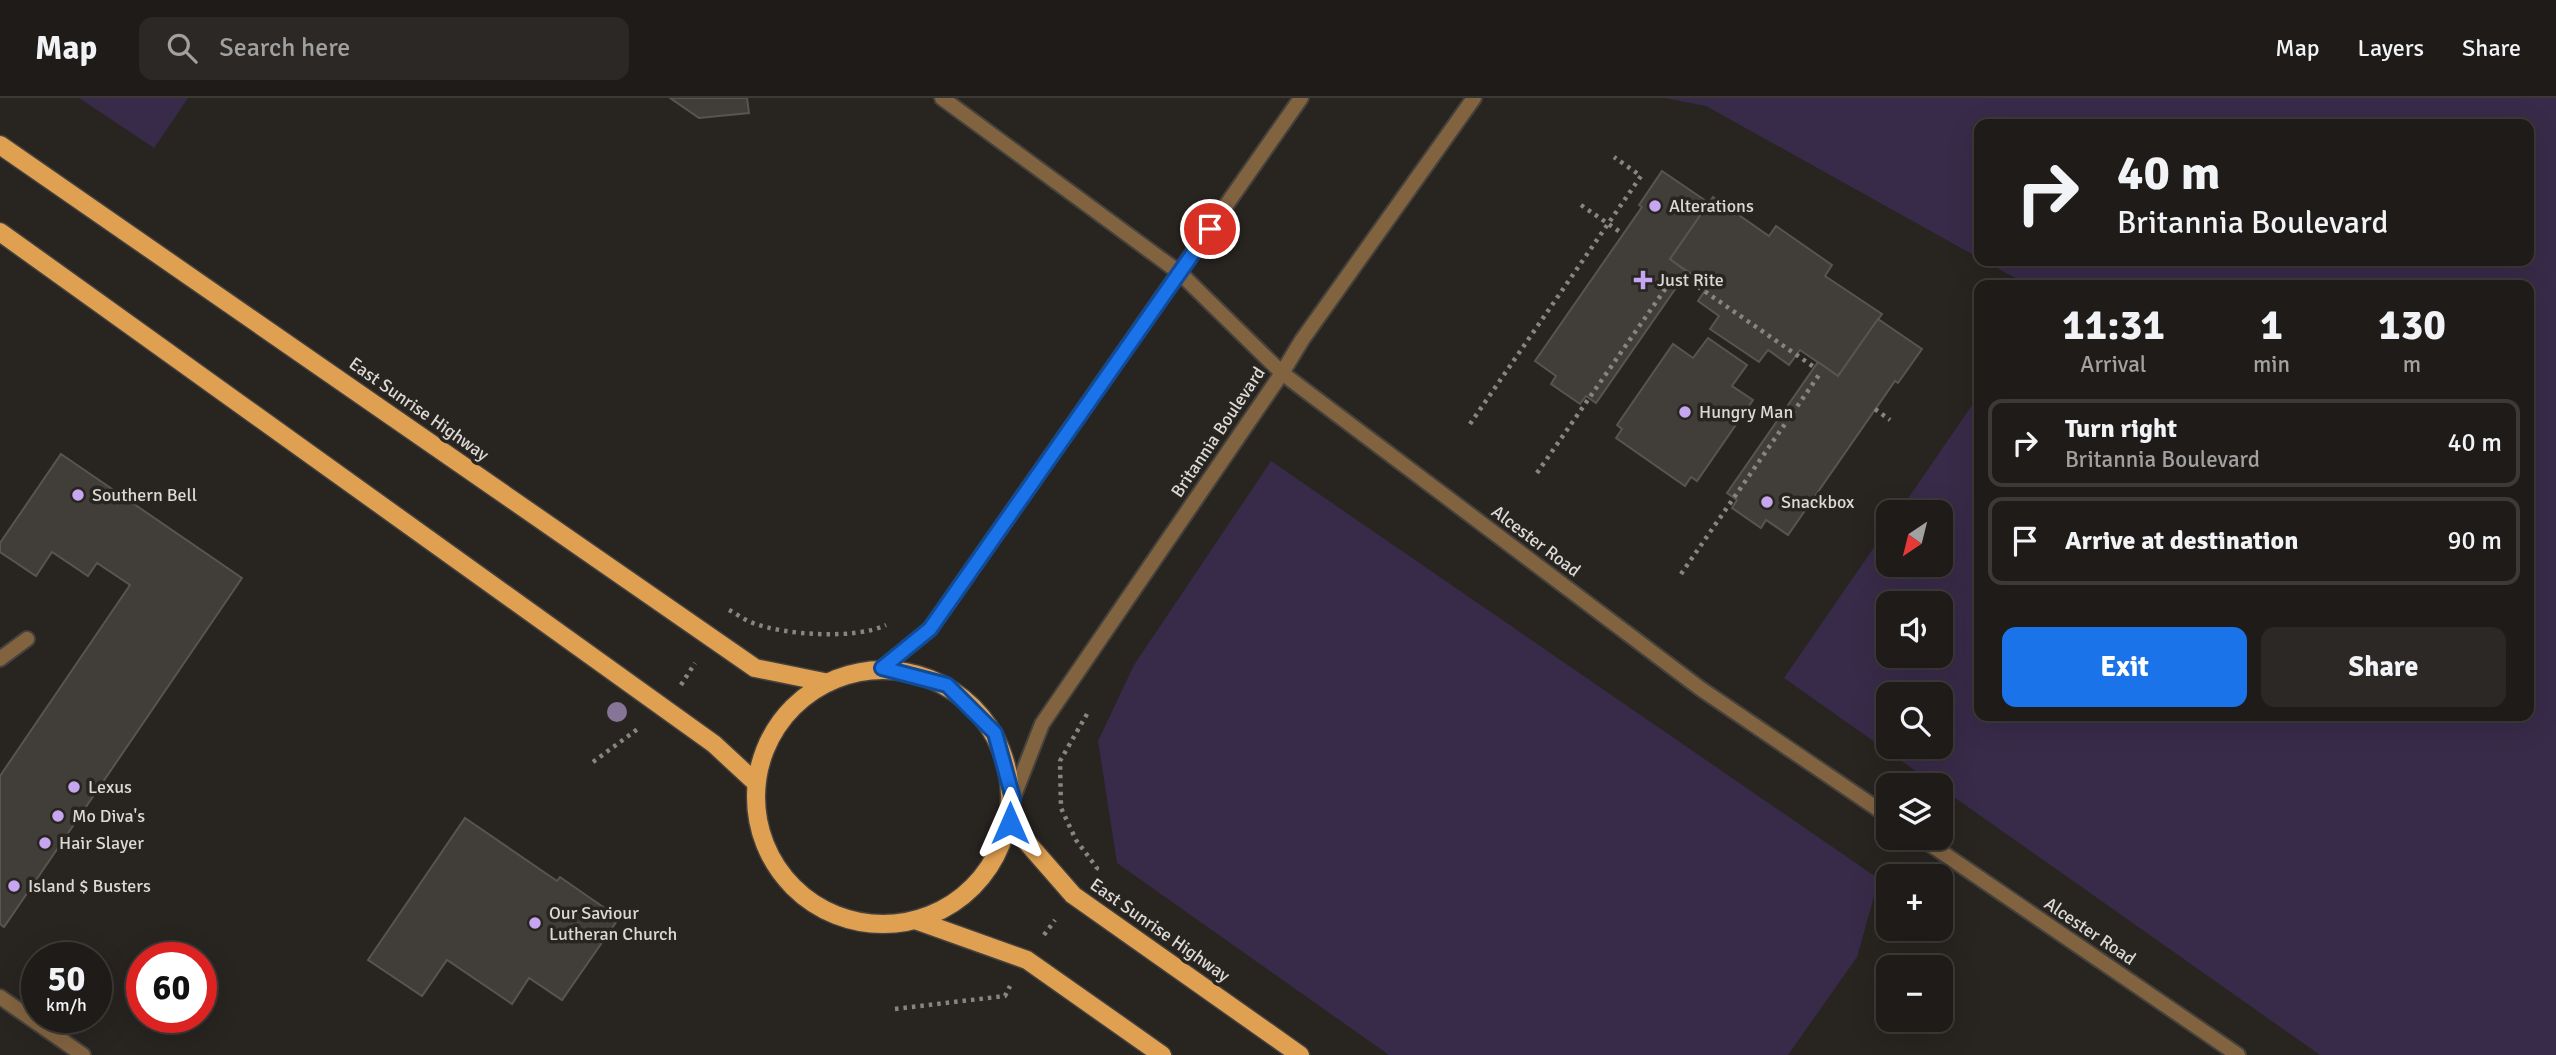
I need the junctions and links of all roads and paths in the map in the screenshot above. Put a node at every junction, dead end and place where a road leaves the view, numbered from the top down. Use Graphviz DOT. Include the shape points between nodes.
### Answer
graph roads {
  1 [pos="942,98"];
  2 [pos="1301,98"];
  3 [pos="1474,98"];
  4 [pos="0,145"];
  5 [pos="1614,157"];
  6 [pos="1581,205"];
  7 [pos="1609,224"];
  8 [pos="0,232"];
  9 [pos="1623,234"];
  10 [pos="1676,272"];
  11 [pos="1180,273"];
  12 [pos="1684,276"];
  13 [pos="1814,367"];
  14 [pos="1821,372"];
  15 [pos="1282,373"];
  16 [pos="1875,409"];
  17 [pos="1890,419"];
  18 [pos="1470,424"];
  19 [pos="1537,472"];
  20 [pos="1681,574"];
  21 [pos="27,639"];
  22 [pos="0,659"];
  23 [pos="882,668"];
  24 [pos="824,682"];
  25 [pos="755,782"];
  26 [pos="1013,798"];
  27 [pos="1876,808"];
  28 [pos="1010,823"];
  29 [pos="1938,850"];
  30 [pos="918,921"];
  31 [pos="0,997"];
  32 [pos="83,1055"];
  33 [pos="1162,1055"];
  34 [pos="1300,1055"];
  35 [pos="2238,1055"];
  1 -- 11 [label="street, Alcester Road"];
  2 -- 11 [label="street"];
  3 -- 15 [label="street, Britannia Boulevard"];
  4 -- 24 [label="main road, East Sunrise Highway" via="755,668"];
  5 -- 7 [label="path" via="1642,176"];
  6 -- 7 [label="path"];
  7 -- 9 [label="path"];
  7 -- 18 [label="path"];
  8 -- 25 [label="main road" via="714,744"];
  10 -- 19 [label="path"];
  11 -- 15 [label="street, Alcester Road"];
  11 -- 23 [label="street" via="930,629"];
  12 -- 13 [label="path"];
  14 -- 20 [label="path"];
  15 -- 26 [label="street, Britannia Boulevard" via="1042,724"];
  15 -- 27 [label="street, Alcester Road" via="1701,689"];
  16 -- 17 [label="path"];
  21 -- 22 [label="street"];
  23 -- 24 [label="main road"];
  23 -- 26 [label="main road" via="947,685 995,733"];
  24 -- 25 [label="main road" via="791,707 766,741"];
  25 -- 30 [label="main road" via="757,822 772,860 810,902 862,923"];
  26 -- 28 [label="main road"];
  28 -- 30 [label="main road" via="992,866 960,901"];
  28 -- 34 [label="main road, East Sunrise Highway" via="1073,895"];
  29 -- 35 [label="street, Alcester Road"];
  30 -- 33 [label="main road" via="1027,960"];
  31 -- 32 [label="street"];
}
